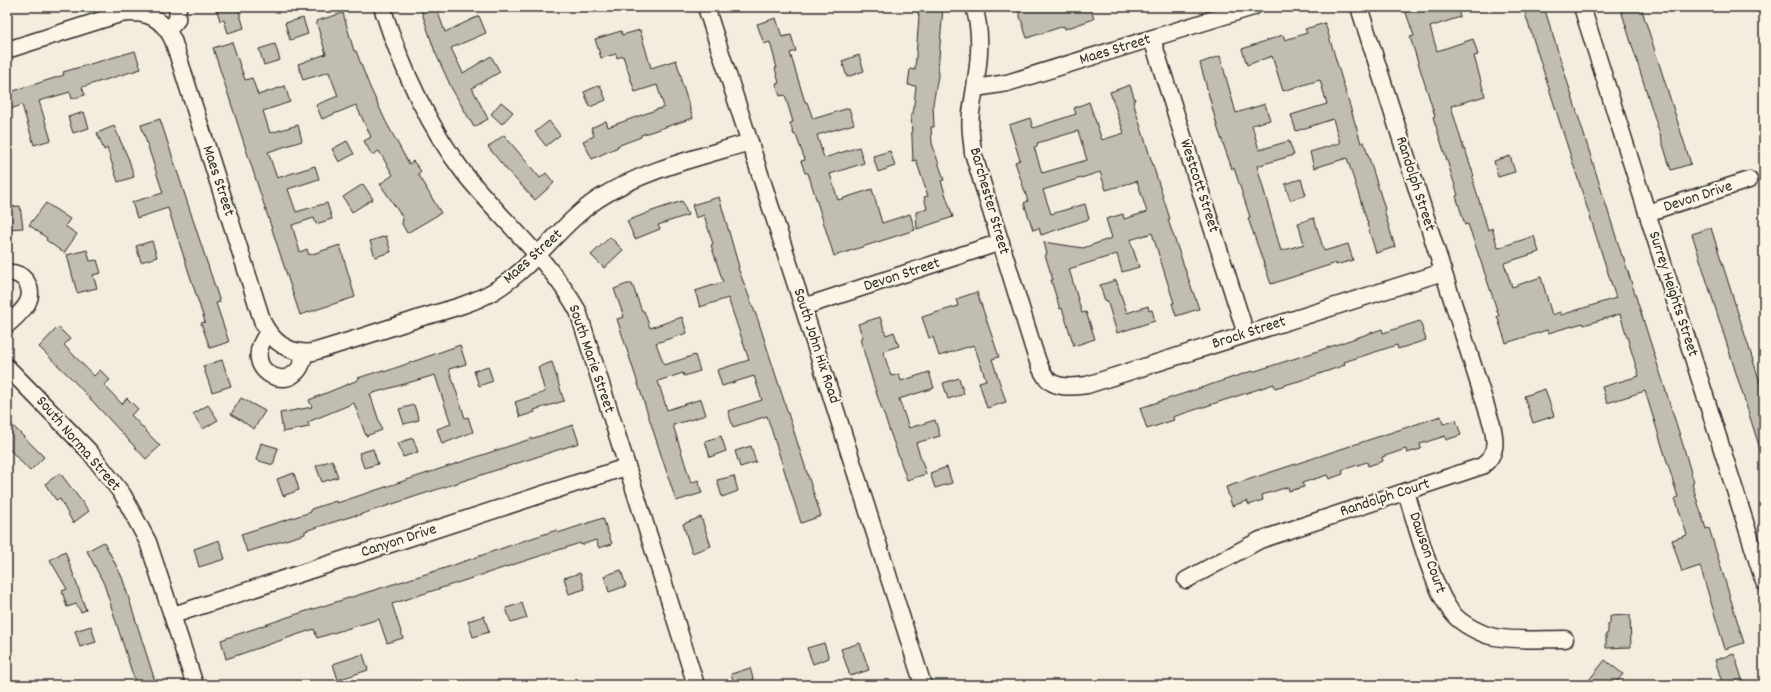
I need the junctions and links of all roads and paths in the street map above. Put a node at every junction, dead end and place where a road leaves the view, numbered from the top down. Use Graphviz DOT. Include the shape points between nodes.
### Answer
graph roads {
  1 [pos="178,7"];
  2 [pos="382,7"];
  3 [pos="706,7"];
  4 [pos="974,7"];
  5 [pos="1253,7"];
  6 [pos="1359,7"];
  7 [pos="1582,7"];
  8 [pos="132,10"];
  9 [pos="168,30"];
  10 [pos="1152,39"];
  11 [pos="7,50"];
  12 [pos="976,88"];
  13 [pos="750,142"];
  14 [pos="1749,180"];
  15 [pos="1647,213"];
  16 [pos="1001,242"];
  17 [pos="538,255"];
  18 [pos="1443,272"];
  19 [pos="7,273"];
  20 [pos="803,307"];
  21 [pos="7,325"];
  22 [pos="268,332"];
  23 [pos="1246,334"];
  24 [pos="305,353"];
  25 [pos="1472,361"];
  26 [pos="7,367"];
  27 [pos="1055,384"];
  28 [pos="626,467"];
  29 [pos="1406,492"];
  30 [pos="1186,580"];
  31 [pos="1764,582"];
  32 [pos="173,616"];
  33 [pos="1565,639"];
  34 [pos="195,685"];
  35 [pos="696,685"];
  36 [pos="923,685"];
  1 -- 9 [label="street" via="177,20"];
  2 -- 17 [label="street, South Marie Street" via="408,78 442,141 464,172"];
  3 -- 13 [label="street, South John Hix Road"];
  4 -- 12 [label="street, Barchester Street" via="979,35"];
  5 -- 10 [label="street, Maes Street"];
  6 -- 18 [label="street, Randolph Street"];
  7 -- 15 [label="street, Surrey Heights Street"];
  8 -- 9 [label="street, Maes Street" via="154,18"];
  8 -- 11 [label="street, Maes Street"];
  9 -- 22 [label="street, Maes Street" via="262,323"];
  10 -- 12 [label="street, Maes Street" via="1007,84"];
  10 -- 23 [label="street, Westcott Street"];
  12 -- 16 [label="street, Barchester Street" via="970,131 974,153"];
  13 -- 17 [label="street, Maes Street" via="653,172 616,188 597,199 578,215"];
  13 -- 20 [label="street, South John Hix Road"];
  14 -- 15 [label="street, Devon Drive"];
  15 -- 31 [label="street, Surrey Heights Street"];
  16 -- 20 [label="street, Devon Street"];
  16 -- 27 [label="street, Barchester Street" via="1041,370 1047,380"];
  17 -- 24 [label="street, Maes Street" via="506,283 479,298"];
  17 -- 28 [label="street, South Marie Street" via="566,291 578,312"];
  18 -- 23 [label="street, Brock Street"];
  18 -- 25 [label="street, Randolph Street"];
  19 -- 21 [label="street" via="24,278 31,295 28,303"];
  20 -- 36 [label="street, South John Hix Road"];
  22 -- 24 [label="street, Maes Street" via="287,349"];
  22 -- 24 [label="street" via="261,344 258,357 265,372 281,378 290,377 300,367"];
  23 -- 27 [label="street, Brock Street" via="1087,385 1073,387"];
  25 -- 29 [label="street, Randolph Court" via="1492,425 1494,453 1482,466"];
  26 -- 32 [label="street, South Norma Street" via="89,451 123,495 148,542"];
  28 -- 32 [label="street, Canyon Drive"];
  28 -- 35 [label="street, South Marie Street"];
  29 -- 30 [label="street, Randolph Court" via="1260,540"];
  29 -- 33 [label="street, Dawson Court" via="1442,597 1457,618 1494,637"];
  32 -- 34 [label="street, South Norma Street"];
}
